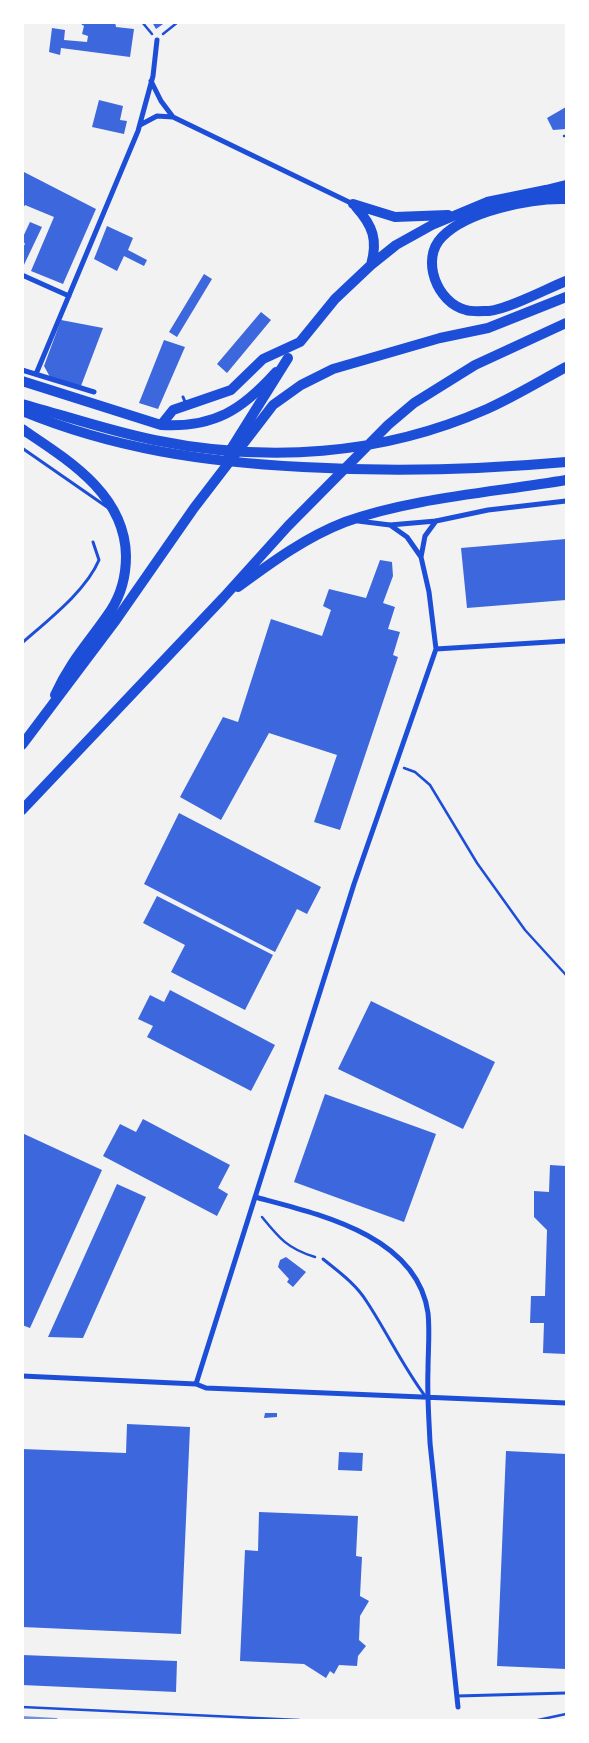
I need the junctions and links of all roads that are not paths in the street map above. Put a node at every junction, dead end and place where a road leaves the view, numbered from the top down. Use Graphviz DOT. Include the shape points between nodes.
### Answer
graph roads {
  1 [pos="157,40"];
  2 [pos="151,81"];
  3 [pos="173,117"];
  4 [pos="140,125"];
  5 [pos="566,185"];
  6 [pos="546,190"];
  7 [pos="566,191"];
  8 [pos="566,199"];
  9 [pos="353,204"];
  10 [pos="453,215"];
  11 [pos="371,265"];
  12 [pos="22,275"];
  13 [pos="566,281"];
  14 [pos="69,296"];
  15 [pos="566,297"];
  16 [pos="566,323"];
  17 [pos="566,367"];
  18 [pos="22,370"];
  19 [pos="36,374"];
  20 [pos="22,381"];
  21 [pos="94,392"];
  22 [pos="22,404"];
  23 [pos="22,411"];
  24 [pos="161,425"];
  25 [pos="22,429"];
  26 [pos="22,448"];
  27 [pos="566,462"];
  28 [pos="566,480"];
  29 [pos="566,500"];
  30 [pos="194,508"];
  31 [pos="115,510"];
  32 [pos="436,521"];
  33 [pos="345,522"];
  34 [pos="390,525"];
  35 [pos="93,542"];
  36 [pos="421,557"];
  37 [pos="223,598"];
  38 [pos="566,641"];
  39 [pos="22,643"];
  40 [pos="436,649"];
  41 [pos="47,712"];
  42 [pos="22,745"];
  43 [pos="22,810"];
  44 [pos="255,1197"];
  45 [pos="323,1259"];
  46 [pos="22,1376"];
  47 [pos="196,1384"];
  48 [pos="427,1399"];
  49 [pos="566,1403"];
  50 [pos="566,1693"];
  51 [pos="456,1696"];
  52 [pos="458,1707"];
  1 -- 2 [label="street"];
  2 -- 3 [label="street"];
  2 -- 4 [label="street"];
  3 -- 4 [label="street" via="158,116"];
  3 -- 9 [label="street"];
  4 -- 14 [label="street"];
  5 -- 6 [label="main road"];
  6 -- 7 [label="main road"];
  6 -- 10 [label="main road" via="487,202"];
  8 -- 13 [label="main road" via="502,208 463,221 436,243 432,262 435,282 440,290 446,298 466,310 491,311"];
  9 -- 10 [label="main road" via="395,217"];
  9 -- 11 [label="main road" via="372,228 375,251"];
  10 -- 11 [label="main road" via="396,246"];
  11 -- 24 [label="main road" via="336,299 300,342 263,359 231,390 185,402 173,410"];
  12 -- 14 [label="street"];
  14 -- 19 [label="street"];
  15 -- 30 [label="main road" via="488,328 440,338 333,369 301,385 272,406"];
  16 -- 37 [label="main road" via="476,365 414,403 288,526"];
  17 -- 22 [label="main road" via="487,409 452,423 390,441 310,454 251,453 153,440"];
  18 -- 19 [label="street"];
  19 -- 21 [label="street"];
  20 -- 24 [label="main road"];
  23 -- 27 [label="main road" via="144,449 200,459 426,471"];
  24 -- 30 [label="main road" via="196,425 228,414 248,400 288,358"];
  25 -- 31 [label="main road" via="81,472"];
  26 -- 31 [label="lane" via="101,504"];
  28 -- 33 [label="main road" via="412,505"];
  29 -- 32 [label="street" via="488,510"];
  30 -- 41 [label="main road"];
  31 -- 41 [label="main road" via="126,546 124,580 111,609 66,670"];
  32 -- 34 [label="street"];
  32 -- 36 [label="street" via="425,536"];
  33 -- 34 [label="street"];
  33 -- 37 [label="main road" via="282,554"];
  34 -- 36 [label="street" via="407,537"];
  35 -- 39 [label="lane" via="99,560 94,571 57,612"];
  36 -- 40 [label="street"];
  37 -- 43 [label="main road"];
  38 -- 40 [label="street"];
  40 -- 44 [label="street" via="354,884"];
  41 -- 42 [label="main road"];
  44 -- 47 [label="street"];
  44 -- 48 [label="street" via="324,1216 376,1239 408,1268 421,1287 428,1313"];
  45 -- 48 [label="lane" via="347,1278 366,1301 404,1367"];
  46 -- 47 [label="street"];
  47 -- 48 [label="street" via="206,1388"];
  48 -- 49 [label="street"];
  48 -- 51 [label="street"];
  50 -- 51 [label="lane"];
  51 -- 52 [label="street"];
}
